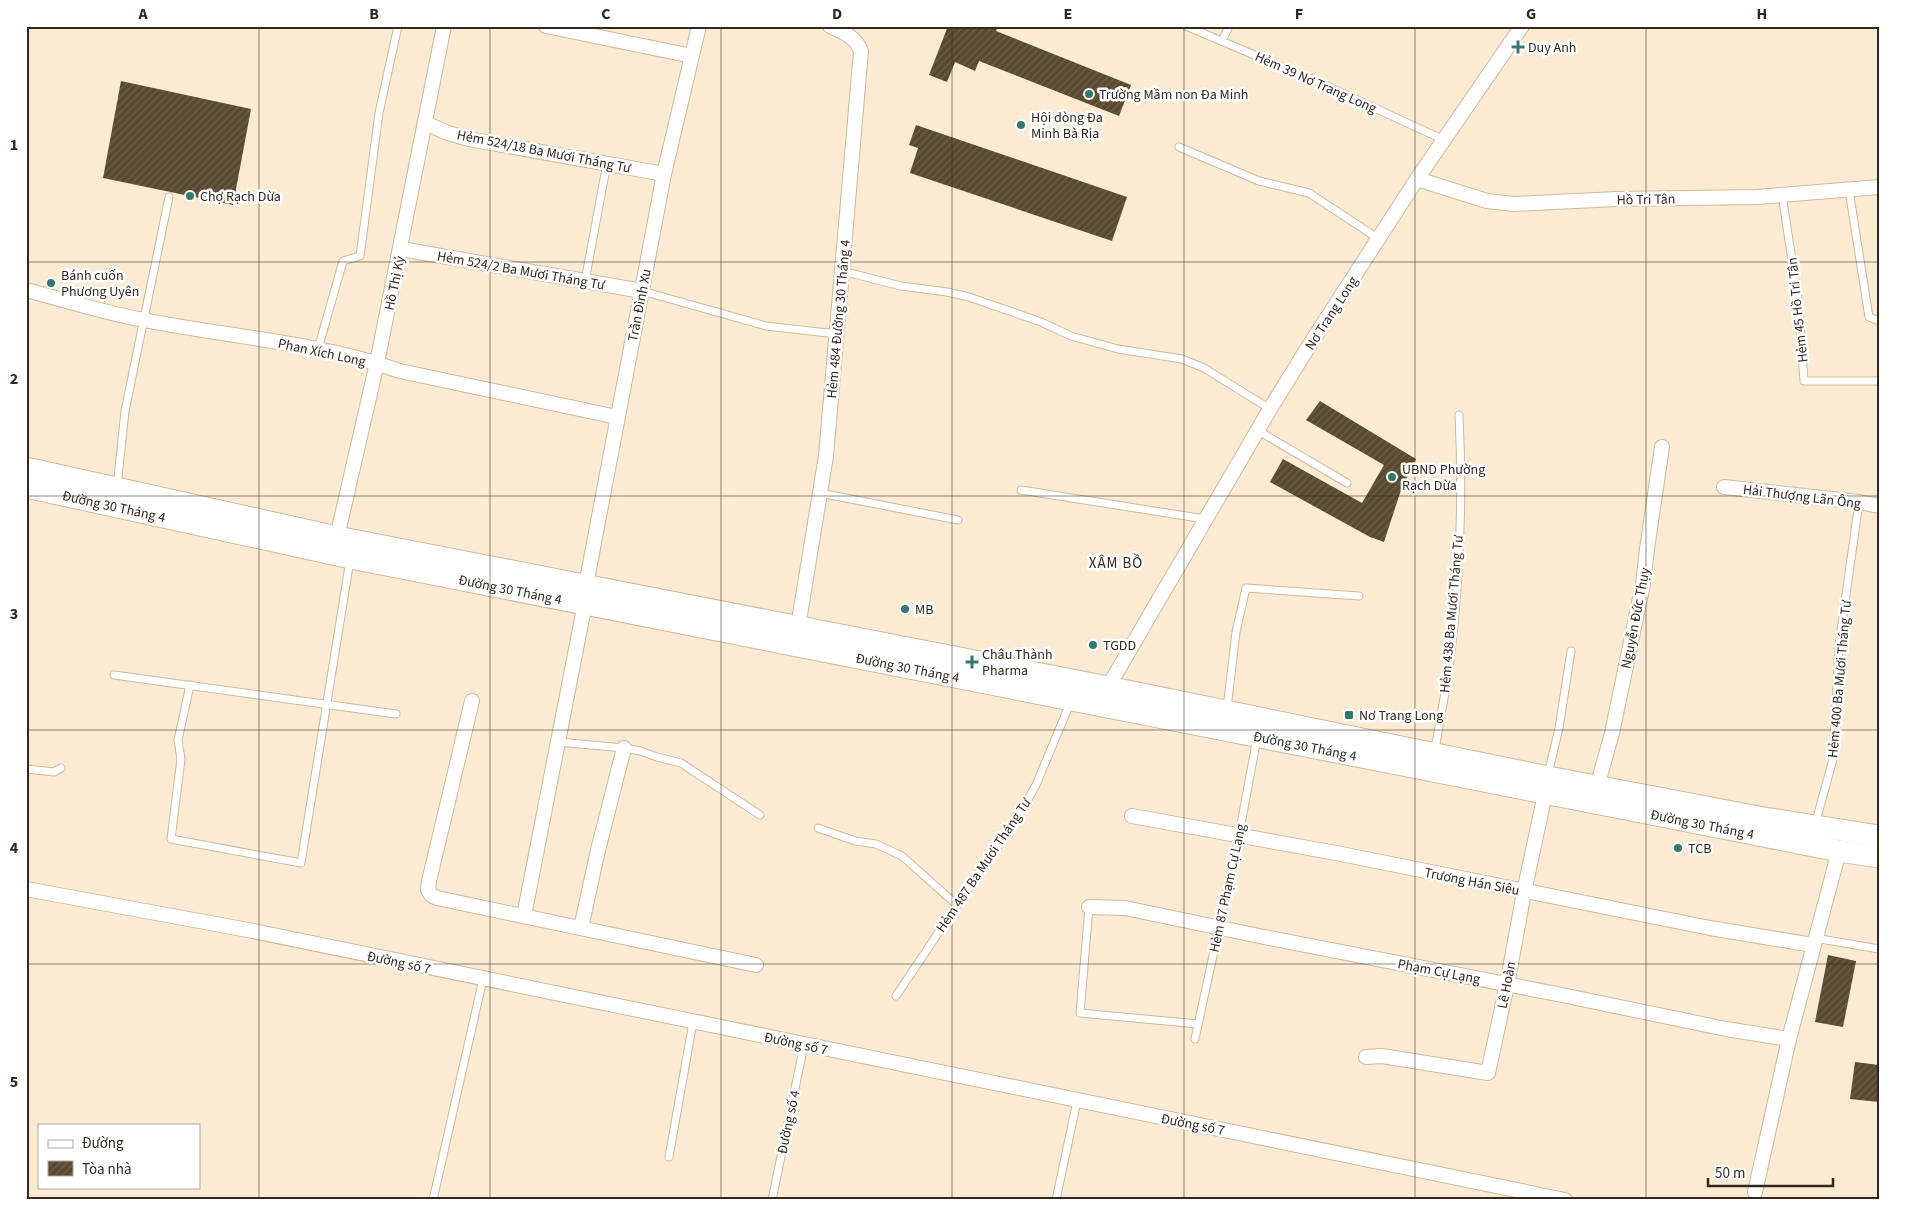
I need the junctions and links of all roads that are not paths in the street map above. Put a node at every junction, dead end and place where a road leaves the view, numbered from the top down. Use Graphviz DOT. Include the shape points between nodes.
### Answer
graph roads {
  1 [pos="398,26"];
  2 [pos="444,26"];
  3 [pos="546,26"];
  4 [pos="699,26"];
  5 [pos="830,26"];
  6 [pos="1186,26"];
  7 [pos="1230,26"];
  8 [pos="1522,26"];
  9 [pos="1222,41"];
  10 [pos="692,56"];
  11 [pos="424,123"];
  12 [pos="1444,140"];
  13 [pos="1180,147"];
  14 [pos="607,163"];
  15 [pos="664,174"];
  16 [pos="1416,179"];
  17 [pos="1879,187"];
  18 [pos="1849,190"];
  19 [pos="1782,195"];
  20 [pos="168,197"];
  21 [pos="1379,239"];
  22 [pos="401,249"];
  23 [pos="842,271"];
  24 [pos="584,281"];
  25 [pos="26,290"];
  26 [pos="642,291"];
  27 [pos="142,320"];
  28 [pos="1879,321"];
  29 [pos="837,334"];
  30 [pos="318,349"];
  31 [pos="377,363"];
  32 [pos="1879,381"];
  33 [pos="1270,409"];
  34 [pos="1458,415"];
  35 [pos="618,417"];
  36 [pos="1257,430"];
  37 [pos="1662,446"];
  38 [pos="26,468"];
  39 [pos="1347,483"];
  40 [pos="26,487"];
  41 [pos="1724,487"];
  42 [pos="117,488"];
  43 [pos="1021,490"];
  44 [pos="820,493"];
  45 [pos="1859,502"];
  46 [pos="1879,506"];
  47 [pos="1205,519"];
  48 [pos="958,520"];
  49 [pos="337,538"];
  50 [pos="351,558"];
  51 [pos="586,594"];
  52 [pos="1359,596"];
  53 [pos="798,627"];
  54 [pos="1571,651"];
  55 [pos="114,674"];
  56 [pos="190,685"];
  57 [pos="1073,691"];
  58 [pos="1107,697"];
  59 [pos="472,700"];
  60 [pos="327,705"];
  61 [pos="1227,711"];
  62 [pos="396,714"];
  63 [pos="1257,737"];
  64 [pos="558,742"];
  65 [pos="624,748"];
  66 [pos="1434,754"];
  67 [pos="61,768"];
  68 [pos="26,769"];
  69 [pos="1547,785"];
  70 [pos="1598,787"];
  71 [pos="760,815"];
  72 [pos="1132,816"];
  73 [pos="1815,825"];
  74 [pos="818,828"];
  75 [pos="1239,835"];
  76 [pos="1879,836"];
  77 [pos="1838,851"];
  78 [pos="1879,857"];
  79 [pos="26,889"];
  80 [pos="1524,892"];
  81 [pos="957,905"];
  82 [pos="1089,907"];
  83 [pos="524,916"];
  84 [pos="1218,927"];
  85 [pos="581,928"];
  86 [pos="1814,941"];
  87 [pos="1879,948"];
  88 [pos="756,965"];
  89 [pos="483,979"];
  90 [pos="1507,985"];
  91 [pos="896,996"];
  92 [pos="693,1022"];
  93 [pos="1198,1024"];
  94 [pos="1195,1039"];
  95 [pos="1789,1039"];
  96 [pos="804,1045"];
  97 [pos="1366,1057"];
  98 [pos="1077,1100"];
  99 [pos="669,1157"];
  100 [pos="1755,1192"];
  101 [pos="433,1200"];
  102 [pos="772,1200"];
  103 [pos="1056,1200"];
  104 [pos="1565,1200"];
  1 -- 30 [label="lane" via="379,112 360,256 343,261"];
  2 -- 11 [label="street, Hồ Thị Kỷ"];
  3 -- 10 [label="street"];
  4 -- 10 [label="street, Trần Đình Xu"];
  5 -- 23 [label="street, Hẻm 484 Đường 30 Tháng 4" via="846,33 861,51"];
  6 -- 9 [label="lane, Hẻm 39 Nơ Trang Long"];
  7 -- 9 [label="lane"];
  8 -- 12 [label="street, Nơ Trang Long"];
  9 -- 12 [label="lane, Hẻm 39 Nơ Trang Long"];
  10 -- 15 [label="street, Trần Đình Xu"];
  11 -- 14 [label="street, Hẻm 524/18 Ba Mươi Tháng Tư" via="469,139"];
  11 -- 22 [label="street, Hồ Thị Kỷ"];
  12 -- 16 [label="street, Nơ Trang Long"];
  13 -- 21 [label="lane" via="1259,181 1309,193"];
  14 -- 15 [label="street, Hẻm 524/18 Ba Mươi Tháng Tư"];
  14 -- 24 [label="lane"];
  15 -- 26 [label="street, Trần Đình Xu"];
  16 -- 19 [label="street, Hồ Tri Tân" via="1486,201 1514,204"];
  16 -- 21 [label="street, Nơ Trang Long"];
  17 -- 18 [label="street, Hồ Tri Tân"];
  18 -- 19 [label="street, Hồ Tri Tân"];
  18 -- 28 [label="lane" via="1869,317"];
  19 -- 32 [label="lane, Hẻm 45 Hồ Tri Tân" via="1798,298 1804,381"];
  20 -- 27 [label="lane"];
  21 -- 33 [label="street, Nơ Trang Long"];
  22 -- 24 [label="street, Hẻm 524/2 Ba Mươi Tháng Tư"];
  22 -- 31 [label="street, Hồ Thị Kỷ"];
  23 -- 29 [label="street, Hẻm 484 Đường 30 Tháng 4"];
  23 -- 33 [label="lane" via="901,286 969,297 1071,336 1118,349 1182,359 1204,368"];
  24 -- 26 [label="street, Hẻm 524/2 Ba Mươi Tháng Tư"];
  25 -- 27 [label="street, Phan Xích Long"];
  26 -- 29 [label="lane" via="766,326"];
  26 -- 35 [label="street, Trần Đình Xu"];
  27 -- 30 [label="street, Phan Xích Long"];
  27 -- 42 [label="lane" via="125,411"];
  29 -- 44 [label="street, Hẻm 484 Đường 30 Tháng 4"];
  30 -- 31 [label="street, Phan Xích Long"];
  31 -- 35 [label="street, Phan Xích Long" via="400,371"];
  31 -- 49 [label="street, Hồ Thị Kỷ"];
  33 -- 36 [label="street, Nơ Trang Long"];
  34 -- 66 [label="lane, Hẻm 438 Ba Mươi Tháng Tư" via="1458,573 1449,668"];
  35 -- 51 [label="street, Trần Đình Xu"];
  36 -- 39 [label="lane"];
  36 -- 47 [label="street, Nơ Trang Long"];
  37 -- 70 [label="street, Nguyễn Đức Thụy" via="1643,584"];
  38 -- 42 [label="main road, Đường 30 Tháng 4"];
  40 -- 50 [label="main road, Đường 30 Tháng 4"];
  41 -- 45 [label="street, Hải Thượng Lãn Ông"];
  42 -- 49 [label="main road, Đường 30 Tháng 4"];
  43 -- 47 [label="lane"];
  44 -- 48 [label="lane"];
  44 -- 53 [label="street, Hẻm 484 Đường 30 Tháng 4"];
  45 -- 46 [label="street, Hải Thượng Lãn Ông"];
  45 -- 73 [label="lane, Hẻm 400 Ba Mươi Tháng Tư" via="1839,645 1833,759"];
  47 -- 58 [label="street, Nơ Trang Long"];
  49 -- 51 [label="main road, Đường 30 Tháng 4"];
  50 -- 51 [label="main road, Đường 30 Tháng 4"];
  50 -- 60 [label="lane"];
  51 -- 53 [label="main road, Đường 30 Tháng 4"];
  51 -- 57 [label="main road, Đường 30 Tháng 4"];
  51 -- 64 [label="street, Trần Đình Xu"];
  52 -- 61 [label="lane" via="1246,588 1236,632"];
  53 -- 57 [label="main road, Đường 30 Tháng 4"];
  54 -- 69 [label="lane"];
  55 -- 56 [label="lane"];
  56 -- 60 [label="lane"];
  56 -- 60 [label="lane" via="178,740 180,759 171,839 301,863"];
  57 -- 58 [label="main road, Đường 30 Tháng 4"];
  57 -- 81 [label="lane, Hẻm 487 Ba Mươi Tháng Tư" via="1036,785 1018,819"];
  58 -- 61 [label="main road, Đường 30 Tháng 4"];
  58 -- 63 [label="main road, Đường 30 Tháng 4"];
  59 -- 83 [label="street" via="428,890 437,898"];
  60 -- 62 [label="lane"];
  61 -- 66 [label="main road, Đường 30 Tháng 4"];
  63 -- 69 [label="main road, Đường 30 Tháng 4"];
  63 -- 75 [label="lane, Hẻm 87 Phạm Cự Lạng"];
  64 -- 65 [label="lane"];
  64 -- 83 [label="street, Trần Đình Xu"];
  65 -- 71 [label="lane" via="681,763"];
  65 -- 85 [label="street"];
  66 -- 69 [label="main road, Đường 30 Tháng 4"];
  67 -- 68 [label="lane" via="54,772"];
  69 -- 70 [label="main road, Đường 30 Tháng 4"];
  69 -- 77 [label="main road, Đường 30 Tháng 4"];
  69 -- 80 [label="street, Lê Hoàn"];
  70 -- 73 [label="main road, Đường 30 Tháng 4"];
  72 -- 75 [label="street, Trương Hán Siêu"];
  73 -- 76 [label="main road, Đường 30 Tháng 4"];
  74 -- 81 [label="lane" via="855,841 876,844 902,856"];
  75 -- 80 [label="street, Trương Hán Siêu"];
  75 -- 84 [label="lane, Hẻm 87 Phạm Cự Lạng"];
  77 -- 78 [label="main road, Đường 30 Tháng 4"];
  77 -- 86 [label="street"];
  79 -- 89 [label="street, Đường số 7" via="248,930"];
  80 -- 86 [label="street, Trương Hán Siêu" via="1701,927"];
  80 -- 90 [label="street, Lê Hoàn"];
  81 -- 91 [label="lane, Hẻm 487 Ba Mươi Tháng Tư"];
  82 -- 84 [label="street, Phạm Cự Lạng" via="1125,908"];
  82 -- 93 [label="lane" via="1080,1013"];
  83 -- 85 [label="street"];
  84 -- 90 [label="street, Phạm Cự Lạng"];
  84 -- 93 [label="lane, Hẻm 87 Phạm Cự Lạng"];
  85 -- 88 [label="street"];
  86 -- 87 [label="lane"];
  86 -- 95 [label="street"];
  89 -- 92 [label="street, Đường số 7"];
  89 -- 101 [label="lane"];
  90 -- 95 [label="street, Phạm Cự Lạng"];
  90 -- 97 [label="street, Lê Hoàn" via="1488,1073 1382,1056"];
  92 -- 96 [label="street, Đường số 7"];
  92 -- 99 [label="lane"];
  93 -- 94 [label="lane, Hẻm 87 Phạm Cự Lạng"];
  95 -- 100 [label="street"];
  96 -- 98 [label="street, Đường số 7"];
  96 -- 102 [label="lane, Đường số 4"];
  98 -- 103 [label="lane"];
  98 -- 104 [label="street, Đường số 7"];
}
